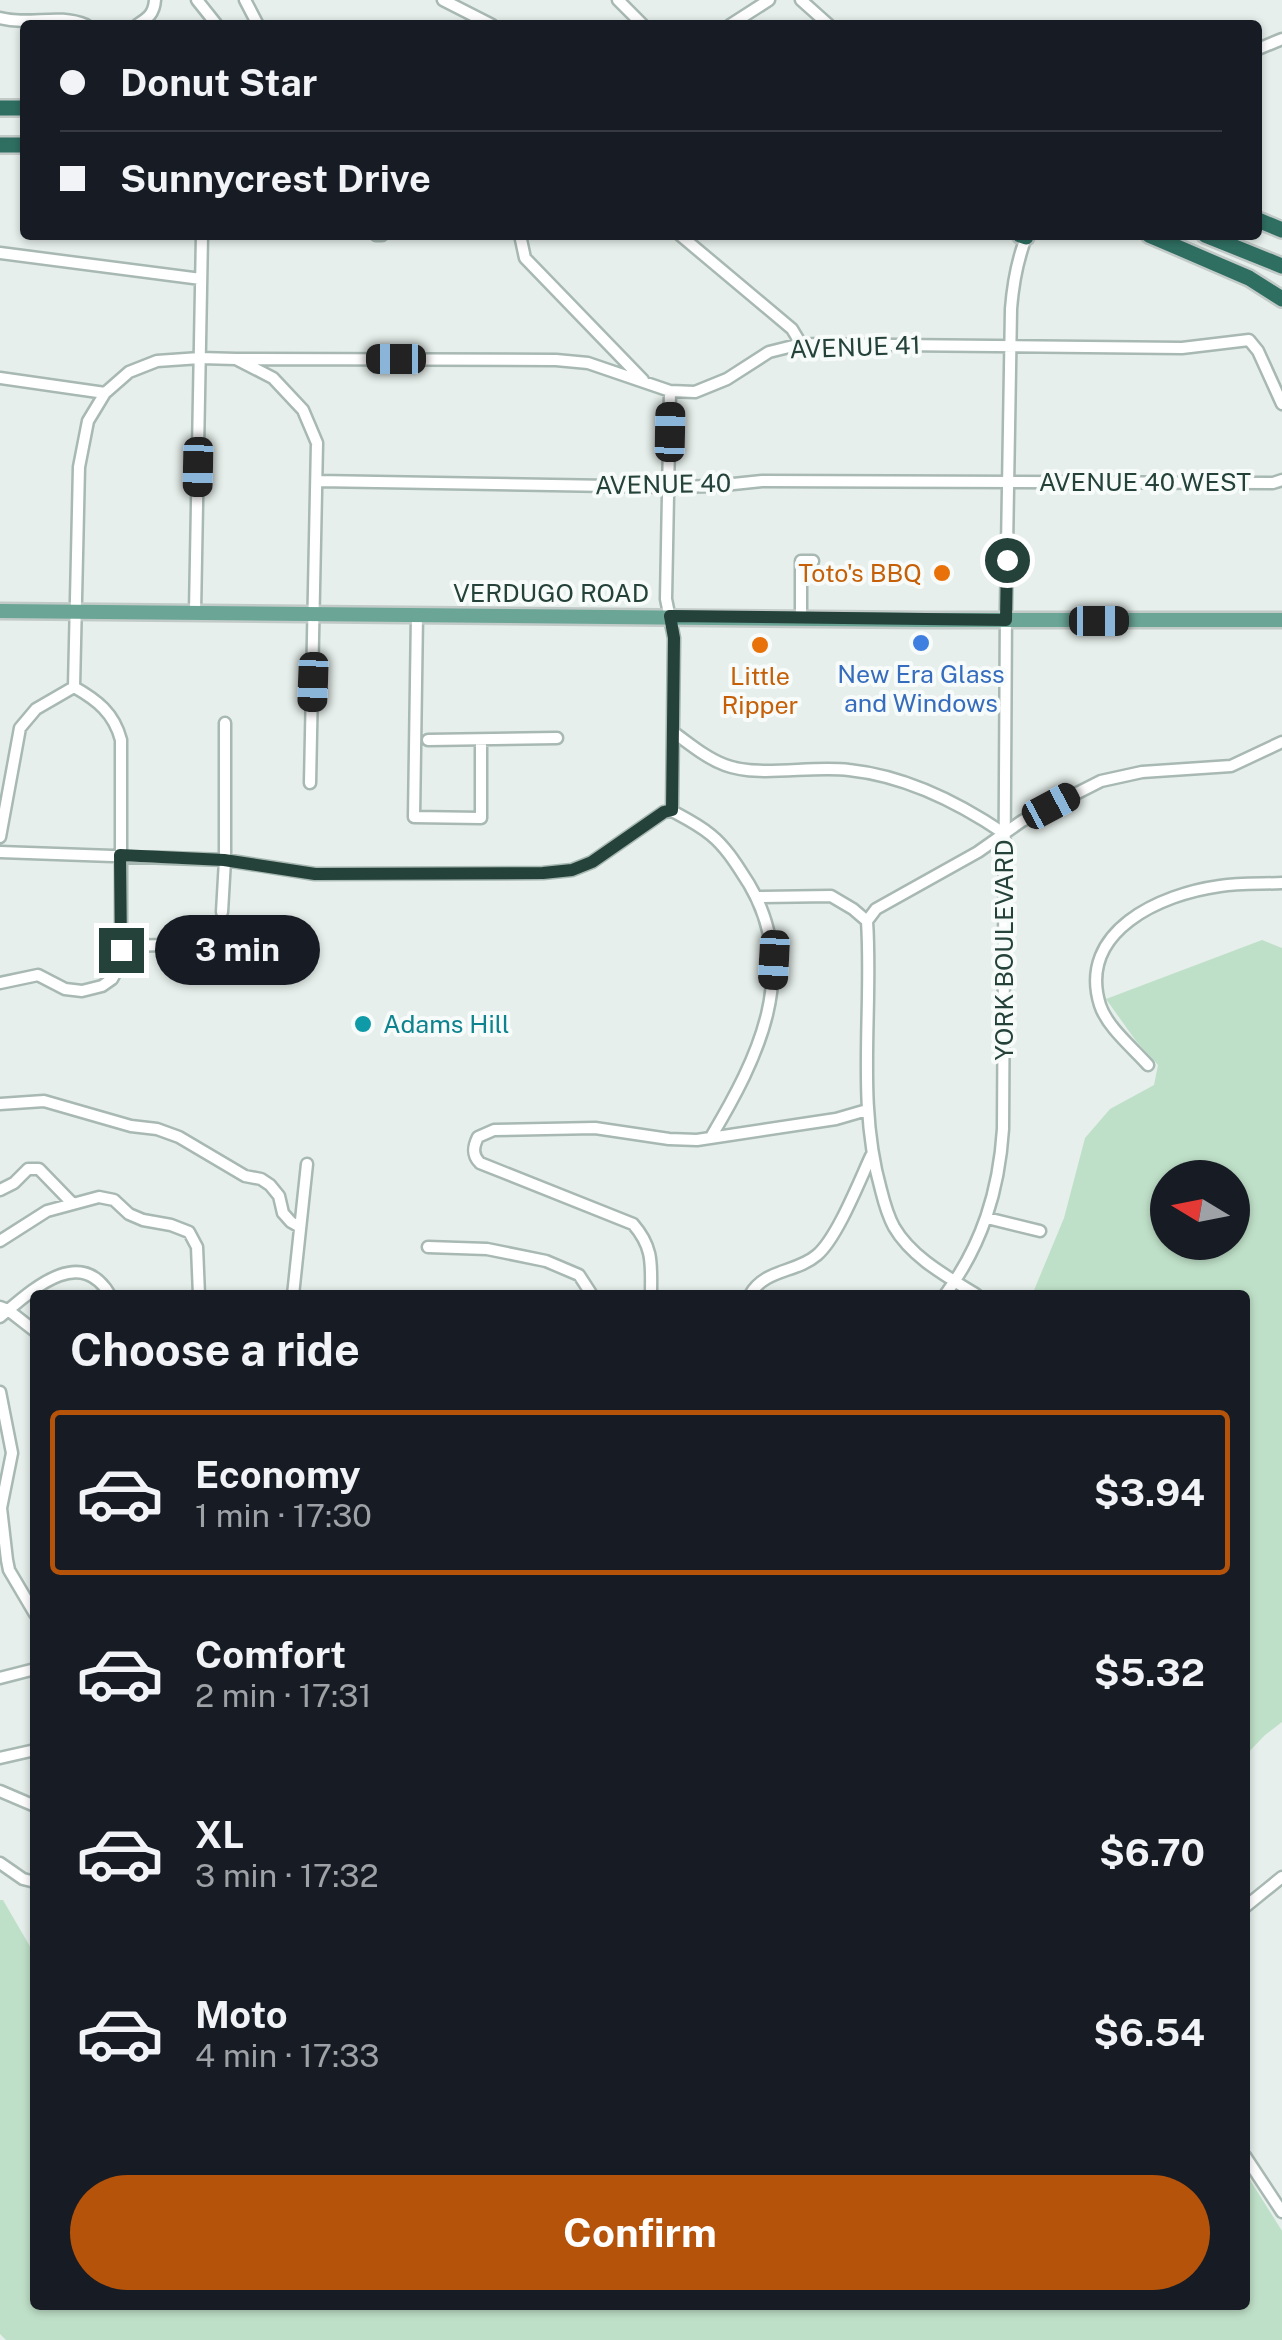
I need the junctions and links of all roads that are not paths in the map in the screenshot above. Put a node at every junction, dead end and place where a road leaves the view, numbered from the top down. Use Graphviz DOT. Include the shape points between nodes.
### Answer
graph roads {
  1 [pos="197,0"];
  2 [pos="444,0"];
  3 [pos="618,0"];
  4 [pos="769,0"];
  5 [pos="801,0"];
  6 [pos="213,20"];
  7 [pos="482,20"];
  8 [pos="638,20"];
  9 [pos="738,20"];
  10 [pos="823,20"];
  11 [pos="202,240"];
  12 [pos="521,240"];
  13 [pos="686,240"];
  14 [pos="1023,240"];
  15 [pos="1161,240"];
  16 [pos="1217,240"];
  17 [pos="0,253"];
  18 [pos="1282,266"];
  19 [pos="201,279"];
  20 [pos="1282,299"];
  21 [pos="802,344"];
  22 [pos="1011,346"];
  23 [pos="200,358"];
  24 [pos="236,358"];
  25 [pos="0,378"];
  26 [pos="647,384"];
  27 [pos="670,392"];
  28 [pos="105,393"];
  29 [pos="1282,404"];
  30 [pos="1282,480"];
  31 [pos="318,481"];
  32 [pos="1008,482"];
  33 [pos="669,486"];
  34 [pos="813,560"];
  35 [pos="0,612"];
  36 [pos="76,612"];
  37 [pos="196,612"];
  38 [pos="315,614"];
  39 [pos="417,616"];
  40 [pos="670,616"];
  41 [pos="801,618"];
  42 [pos="1006,620"];
  43 [pos="1282,620"];
  44 [pos="74,688"];
  45 [pos="225,723"];
  46 [pos="673,732"];
  47 [pos="557,738"];
  48 [pos="428,740"];
  49 [pos="481,740"];
  50 [pos="1282,742"];
  51 [pos="310,783"];
  52 [pos="672,810"];
  53 [pos="1005,834"];
  54 [pos="0,837"];
  55 [pos="0,852"];
  56 [pos="120,855"];
  57 [pos="224,860"];
  58 [pos="1282,883"];
  59 [pos="756,897"];
  60 [pos="222,912"];
  61 [pos="867,921"];
  62 [pos="121,946"];
  63 [pos="167,946"];
  64 [pos="0,983"];
  65 [pos="1148,1065"];
  66 [pos="0,1104"];
  67 [pos="866,1110"];
  68 [pos="712,1137"];
  69 [pos="871,1155"];
  70 [pos="308,1164"];
  71 [pos="0,1190"];
  72 [pos="72,1203"];
  73 [pos="988,1218"];
  74 [pos="300,1227"];
  75 [pos="1040,1232"];
  76 [pos="0,1240"];
  77 [pos="428,1246"];
  78 [pos="955,1282"];
  79 [pos="32,1290"];
  80 [pos="107,1290"];
  81 [pos="199,1290"];
  82 [pos="294,1290"];
  83 [pos="589,1290"];
  84 [pos="651,1290"];
  85 [pos="753,1290"];
  86 [pos="949,1290"];
  87 [pos="969,1290"];
  88 [pos="30,1292"];
  89 [pos="3,1312"];
  90 [pos="30,1328"];
  91 [pos="0,1392"];
  92 [pos="30,1606"];
  93 [pos="30,1669"];
  94 [pos="0,1678"];
  95 [pos="30,1751"];
  96 [pos="0,1758"];
  97 [pos="0,1791"];
  98 [pos="30,1804"];
  99 [pos="0,1863"];
  100 [pos="1282,1877"];
  101 [pos="30,1881"];
  102 [pos="1250,1903"];
  103 [pos="1250,2164"];
  104 [pos="1282,2212"];
  1 -- 6 [label="street"];
  2 -- 7 [label="street"];
  3 -- 8 [label="street"];
  4 -- 9 [label="street"];
  5 -- 10 [label="street"];
  11 -- 19 [label="street"];
  12 -- 26 [label="street" via="525,258"];
  13 -- 21 [label="street"];
  14 -- 22 [label="street, YORK BOULEVARD" via="1012,286"];
  15 -- 20 [label="highway"];
  16 -- 18 [label="highway"];
  17 -- 19 [label="street"];
  19 -- 23 [label="street"];
  21 -- 22 [label="street, AVENUE 41"];
  21 -- 27 [label="street, AVENUE 41" via="769,352 695,392"];
  22 -- 29 [label="street, AVENUE 41" via="1182,348 1249,340"];
  22 -- 32 [label="street, YORK BOULEVARD"];
  23 -- 24 [label="street"];
  23 -- 28 [label="street" via="157,361"];
  23 -- 37 [label="street"];
  24 -- 26 [label="street" via="556,360 588,363"];
  24 -- 31 [label="street" via="273,378 302,410 318,443"];
  25 -- 28 [label="street"];
  26 -- 27 [label="street"];
  27 -- 33 [label="street"];
  28 -- 36 [label="street" via="88,421 78,467"];
  30 -- 32 [label="street, AVENUE 40 WEST"];
  31 -- 33 [label="street, AVENUE 40"];
  31 -- 38 [label="street"];
  32 -- 33 [label="street, AVENUE 40"];
  32 -- 42 [label="street, YORK BOULEVARD"];
  33 -- 40 [label="street"];
  34 -- 41 [label="street" via="801,561"];
  35 -- 36 [label="main road, VERDUGO ROAD"];
  36 -- 37 [label="main road, VERDUGO ROAD"];
  36 -- 44 [label="street"];
  37 -- 38 [label="main road, VERDUGO ROAD"];
  38 -- 39 [label="main road, VERDUGO ROAD"];
  38 -- 51 [label="street"];
  39 -- 40 [label="main road, VERDUGO ROAD"];
  39 -- 49 [label="street" via="414,817 480,818"];
  40 -- 41 [label="main road, VERDUGO ROAD"];
  40 -- 46 [label="street"];
  41 -- 42 [label="main road, VERDUGO ROAD"];
  42 -- 43 [label="main road, VERDUGO ROAD"];
  42 -- 53 [label="street, YORK BOULEVARD"];
  44 -- 54 [label="street" via="36,709 20,728"];
  44 -- 56 [label="street" via="117,724"];
  45 -- 57 [label="street"];
  46 -- 52 [label="street"];
  46 -- 53 [label="street" via="726,766 852,770 921,786"];
  47 -- 49 [label="street"];
  48 -- 49 [label="street"];
  50 -- 53 [label="street" via="1232,766 1102,781"];
  52 -- 57 [label="street" via="572,870 315,874"];
  52 -- 59 [label="street" via="722,846"];
  53 -- 61 [label="street" via="876,909"];
  53 -- 73 [label="street, YORK BOULEVARD" via="1003,1130"];
  55 -- 56 [label="street"];
  56 -- 57 [label="street"];
  56 -- 62 [label="street"];
  57 -- 60 [label="street"];
  58 -- 65 [label="street" via="1184,894 1114,933 1098,966 1101,1007"];
  59 -- 61 [label="street" via="831,896"];
  59 -- 68 [label="street" via="774,960 772,998 754,1054"];
  61 -- 67 [label="street"];
  62 -- 63 [label="street"];
  62 -- 64 [label="street" via="118,968 102,986 66,989 38,975"];
  66 -- 74 [label="street" via="44,1101 179,1137 270,1185"];
  67 -- 68 [label="street"];
  67 -- 69 [label="street"];
  68 -- 84 [label="street" via="595,1128 494,1130 478,1137 474,1152 480,1163 633,1224 646,1239"];
  69 -- 78 [label="street" via="894,1228"];
  69 -- 85 [label="street" via="823,1250"];
  70 -- 74 [label="street"];
  71 -- 72 [label="street" via="39,1169"];
  72 -- 76 [label="street"];
  72 -- 81 [label="street" via="114,1200 143,1220 189,1232 197,1247"];
  73 -- 75 [label="street"];
  73 -- 78 [label="street, YORK BOULEVARD"];
  74 -- 82 [label="street"];
  77 -- 83 [label="street" via="546,1261 579,1275"];
  78 -- 86 [label="street, YORK BOULEVARD"];
  78 -- 87 [label="street"];
  79 -- 80 [label="street" via="62,1273 90,1276"];
  88 -- 89 [label="street"];
  89 -- 90 [label="street"];
  91 -- 92 [label="street" via="12,1453 0,1508 7,1560"];
  93 -- 94 [label="street"];
  95 -- 96 [label="street"];
  97 -- 98 [label="street"];
  99 -- 101 [label="street"];
  100 -- 102 [label="street"];
  103 -- 104 [label="street"];
}
